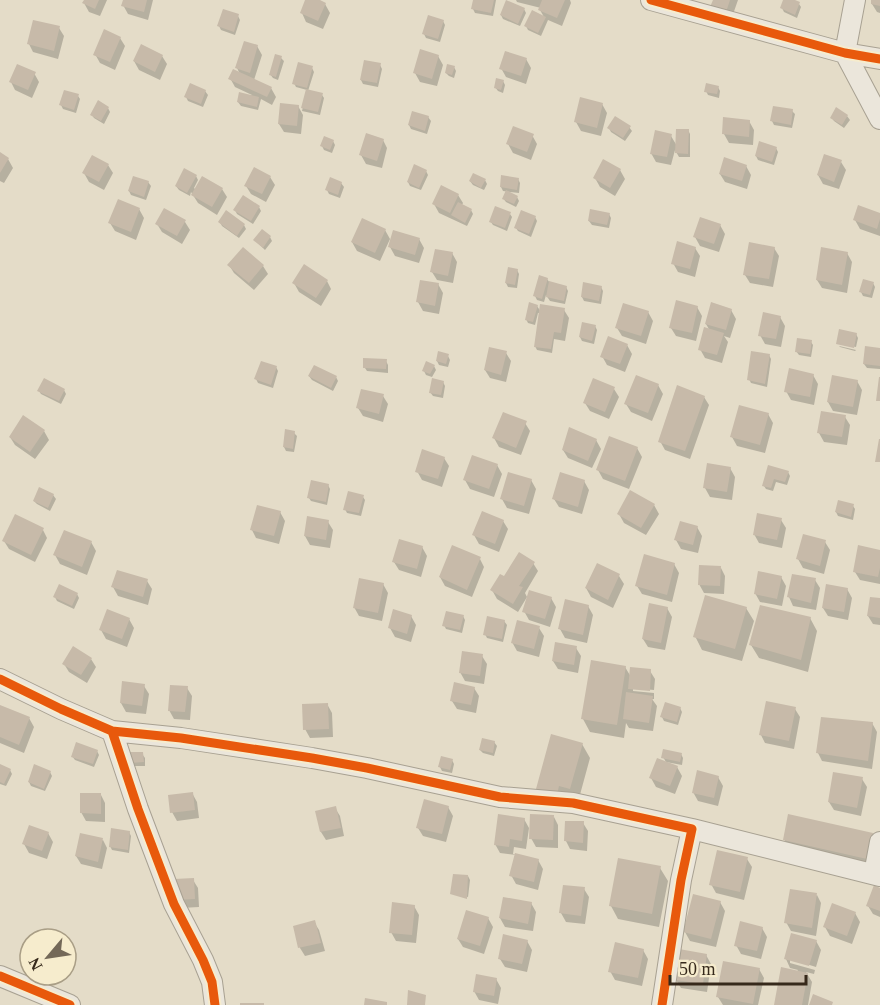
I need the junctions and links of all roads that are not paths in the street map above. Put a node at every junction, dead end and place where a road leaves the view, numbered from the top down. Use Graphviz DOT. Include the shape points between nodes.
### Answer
graph roads {
  1 [pos="651,0"];
  2 [pos="855,0"];
  3 [pos="844,53"];
  4 [pos="880,58"];
  5 [pos="880,119"];
  6 [pos="0,679"];
  7 [pos="112,731"];
  8 [pos="692,829"];
  9 [pos="880,842"];
  10 [pos="877,875"];
  11 [pos="0,976"];
  12 [pos="70,1005"];
  13 [pos="215,1005"];
  14 [pos="662,1005"];
  1 -- 3 [label="street"];
  2 -- 3 [label="street"];
  3 -- 4 [label="street"];
  3 -- 5 [label="street"];
  6 -- 7 [label="street"];
  7 -- 8 [label="street" via="312,758 500,797 573,803"];
  7 -- 13 [label="street" via="174,904 212,982"];
  8 -- 10 [label="street"];
  8 -- 14 [label="street"];
  9 -- 10 [label="street"];
  11 -- 12 [label="street"];
}
